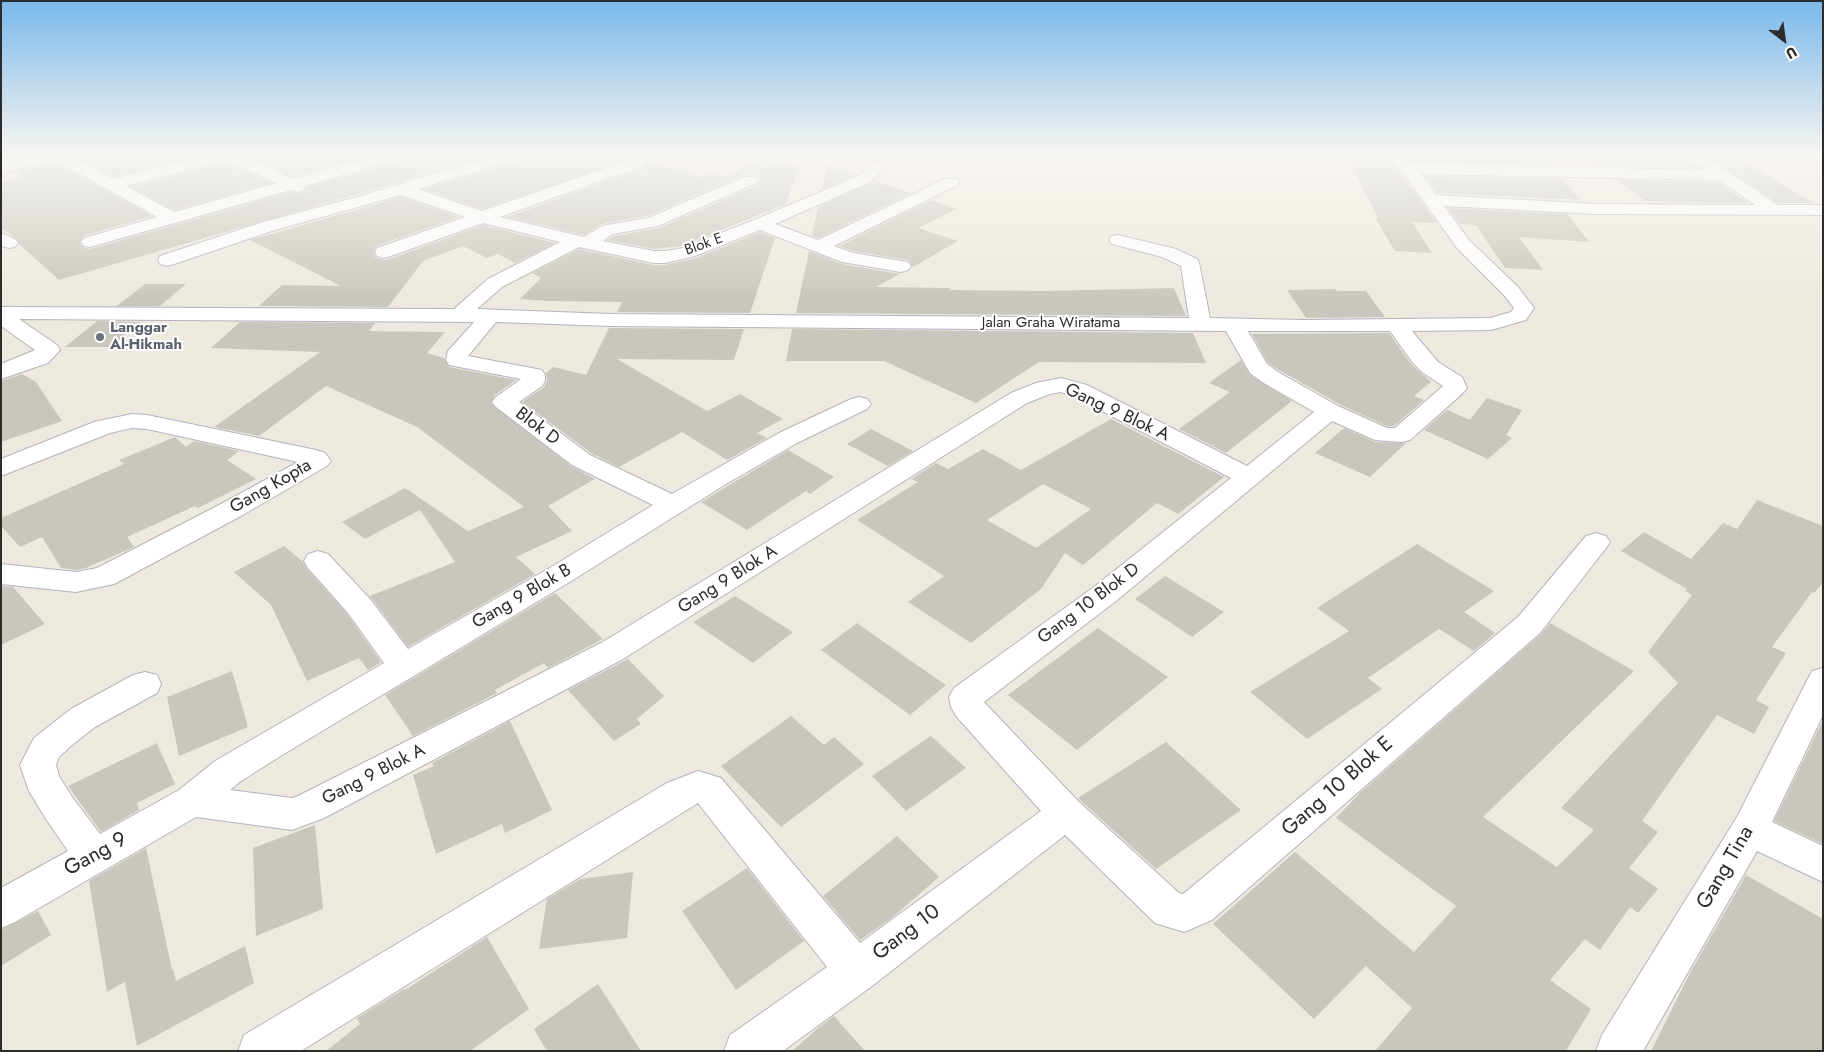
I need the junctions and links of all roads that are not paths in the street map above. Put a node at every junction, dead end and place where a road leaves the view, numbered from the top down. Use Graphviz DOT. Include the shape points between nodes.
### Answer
graph roads {
  1 [pos="146,202"];
  2 [pos="229,202"];
  3 [pos="333,202"];
  4 [pos="356,202"];
  5 [pos="437,202"];
  6 [pos="524,202"];
  7 [pos="698,202"];
  8 [pos="811,202"];
  9 [pos="910,202"];
  10 [pos="1434,202"];
  11 [pos="1471,202"];
  12 [pos="1763,202"];
  13 [pos="342,206"];
  14 [pos="1773,209"];
  15 [pos="1823,210"];
  16 [pos="481,217"];
  17 [pos="173,218"];
  18 [pos="760,224"];
  19 [pos="1118,240"];
  20 [pos="90,242"];
  21 [pos="581,242"];
  22 [pos="819,246"];
  23 [pos="384,252"];
  24 [pos="167,260"];
  25 [pos="901,266"];
  26 [pos="1,315"];
  27 [pos="459,315"];
  28 [pos="490,316"];
  29 [pos="1201,324"];
  30 [pos="1233,324"];
  31 [pos="1397,326"];
  32 [pos="1,372"];
  33 [pos="859,404"];
  34 [pos="1330,411"];
  35 [pos="1,468"];
  36 [pos="1249,477"];
  37 [pos="674,505"];
  38 [pos="1596,542"];
  39 [pos="318,561"];
  40 [pos="1,574"];
  41 [pos="404,667"];
  42 [pos="1823,680"];
  43 [pos="145,684"];
  44 [pos="192,801"];
  45 [pos="1066,813"];
  46 [pos="1750,829"];
  47 [pos="94,856"];
  48 [pos="1823,865"];
  49 [pos="1,909"];
  50 [pos="858,971"];
  51 [pos="260,1051"];
  52 [pos="746,1051"];
  53 [pos="1618,1051"];
  1 -- 17 [label="street"];
  2 -- 17 [label="street"];
  3 -- 13 [label="street"];
  4 -- 13 [label="street"];
  5 -- 16 [label="street, Blok E"];
  6 -- 16 [label="street"];
  7 -- 21 [label="street" via="652,222 608,230"];
  8 -- 18 [label="street, Blok E"];
  9 -- 22 [label="street"];
  10 -- 31 [label="street, Jalan Graha Wiratama" via="1463,244 1524,308 1519,316 1491,324"];
  11 -- 14 [label="street" via="1597,209"];
  12 -- 14 [label="street"];
  13 -- 24 [label="street"];
  14 -- 15 [label="street"];
  16 -- 21 [label="street, Blok E"];
  16 -- 23 [label="street"];
  17 -- 20 [label="street"];
  18 -- 21 [label="street, Blok E" via="688,252 665,257"];
  18 -- 22 [label="street"];
  19 -- 29 [label="street" via="1169,253 1190,263"];
  21 -- 27 [label="street" via="495,283"];
  22 -- 25 [label="street" via="849,258"];
  26 -- 27 [label="street, Jalan Graha Wiratama"];
  26 -- 32 [label="street" via="49,350 40,358"];
  27 -- 28 [label="street, Jalan Graha Wiratama"];
  28 -- 29 [label="street, Jalan Graha Wiratama" via="611,320"];
  28 -- 37 [label="street, Blok D" via="459,351 457,360 534,375 534,381 504,402 581,460"];
  29 -- 30 [label="street, Jalan Graha Wiratama"];
  30 -- 31 [label="street, Jalan Graha Wiratama"];
  30 -- 34 [label="street" via="1258,368"];
  31 -- 34 [label="street" via="1421,358 1454,382 1455,388 1401,435 1384,435"];
  33 -- 37 [label="street, Gang 9 Blok B" via="788,438"];
  34 -- 36 [label="street, Gang 10 Blok D"];
  35 -- 40 [label="street, Gang Kopta" via="103,427 132,421 298,454 318,461 104,577 76,582"];
  36 -- 44 [label="street, Gang 9 Blok A" via="1079,390 1061,385 1044,388 1019,398 612,652 311,807 292,814"];
  36 -- 45 [label="street, Gang 10 Blok D" via="1105,594 966,697 968,707"];
  37 -- 41 [label="street, Gang 9 Blok B"];
  38 -- 45 [label="street, Gang 10 Blok E" via="1529,625 1198,907 1184,913 1169,910"];
  39 -- 41 [label="street" via="359,606"];
  41 -- 44 [label="street, Gang 9 Blok B" via="228,771"];
  42 -- 46 [label="street, Gang Tina"];
  43 -- 47 [label="street" via="83,718 60,735 46,748 38,765 42,780 59,808"];
  44 -- 47 [label="street, Gang 9"];
  45 -- 50 [label="street, Gang 10"];
  46 -- 48 [label="street"];
  46 -- 53 [label="street, Gang Tina"];
  47 -- 49 [label="street, Gang 9"];
  50 -- 51 [label="street" via="708,789 698,786"];
  50 -- 52 [label="street, Gang 10"];
}
